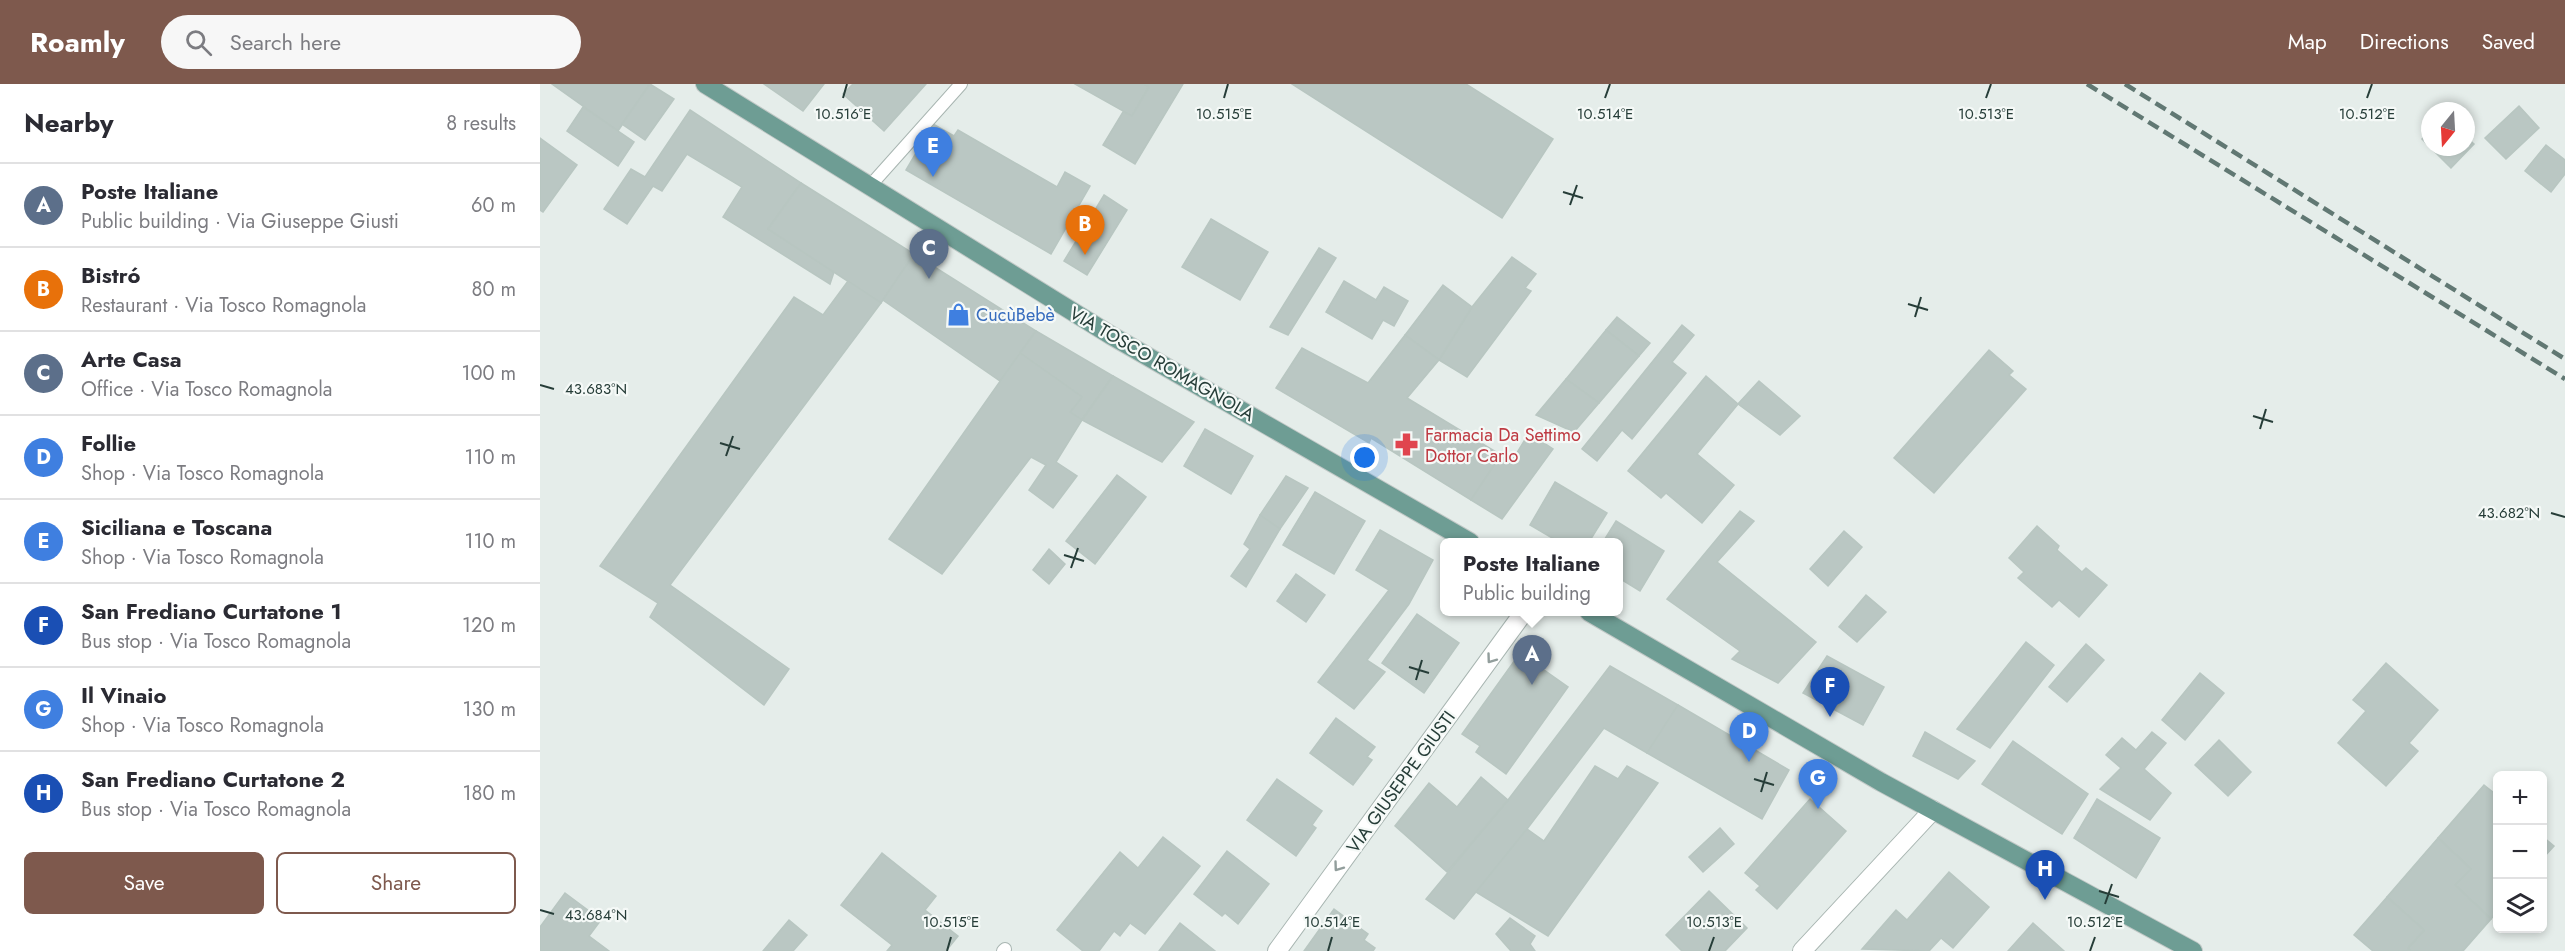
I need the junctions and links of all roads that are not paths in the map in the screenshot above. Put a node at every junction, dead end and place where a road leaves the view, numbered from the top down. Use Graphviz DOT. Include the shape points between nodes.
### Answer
graph roads {
  1 [pos="705,84"];
  2 [pos="962,84"];
  3 [pos="869,187"];
  4 [pos="1461,538"];
  5 [pos="1521,616"];
  6 [pos="1596,616"];
  7 [pos="1933,810"];
  8 [pos="1277,951"];
  9 [pos="1802,951"];
  10 [pos="2193,951"];
  1 -- 3 [label="main road, VIA TOSCO ROMAGNOLA"];
  2 -- 3 [label="lane"];
  3 -- 4 [label="main road, VIA TOSCO ROMAGNOLA" via="1112,336"];
  5 -- 8 [label="street, VIA GIUSEPPE GIUSTI, one-way"];
  6 -- 7 [label="main road"];
  7 -- 9 [label="street"];
  7 -- 10 [label="main road"];
}
